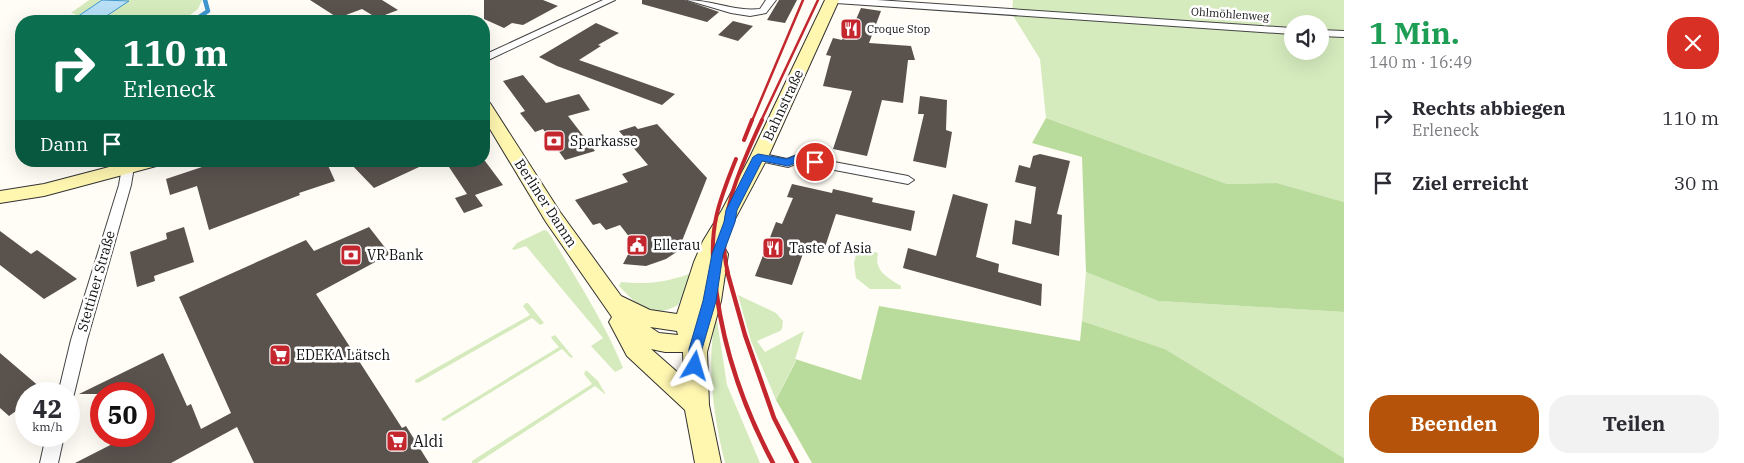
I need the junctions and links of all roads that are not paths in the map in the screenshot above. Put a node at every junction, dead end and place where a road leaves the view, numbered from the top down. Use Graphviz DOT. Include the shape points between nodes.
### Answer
graph roads {
  1 [pos="610,0"];
  2 [pos="692,0"];
  3 [pos="771,0"];
  4 [pos="834,0"];
  5 [pos="1284,30"];
  6 [pos="1329,33"];
  7 [pos="1344,34"];
  8 [pos="490,56"];
  9 [pos="490,116"];
  10 [pos="758,157"];
  11 [pos="122,167"];
  12 [pos="128,167"];
  13 [pos="908,180"];
  14 [pos="0,197"];
  15 [pos="610,300"];
  16 [pos="693,336"];
  17 [pos="69,382"];
  18 [pos="697,405"];
  19 [pos="53,447"];
  20 [pos="49,463"];
  21 [pos="708,463"];
  1 -- 8 [label="street"];
  2 -- 3 [label="street" via="750,13 762,11"];
  4 -- 5 [label="street, Ohlmöhlenweg"];
  4 -- 10 [label="main road, Bahnstraße"];
  6 -- 7 [label="street"];
  9 -- 15 [label="main road, Berliner Damm"];
  10 -- 13 [label="street" via="788,163 797,158"];
  10 -- 16 [label="main road, Bahnstraße" via="732,210 718,254 710,301"];
  11 -- 14 [label="main road" via="44,190"];
  12 -- 17 [label="street, Stettiner Straße"];
  15 -- 16 [label="main road, Berliner Damm" via="630,327 642,336 679,344"];
  15 -- 18 [label="main road" via="635,349"];
  16 -- 18 [label="main road, Bahnstraße"];
  18 -- 21 [label="main road, Bahnstraße"];
  19 -- 20 [label="street"];
}
